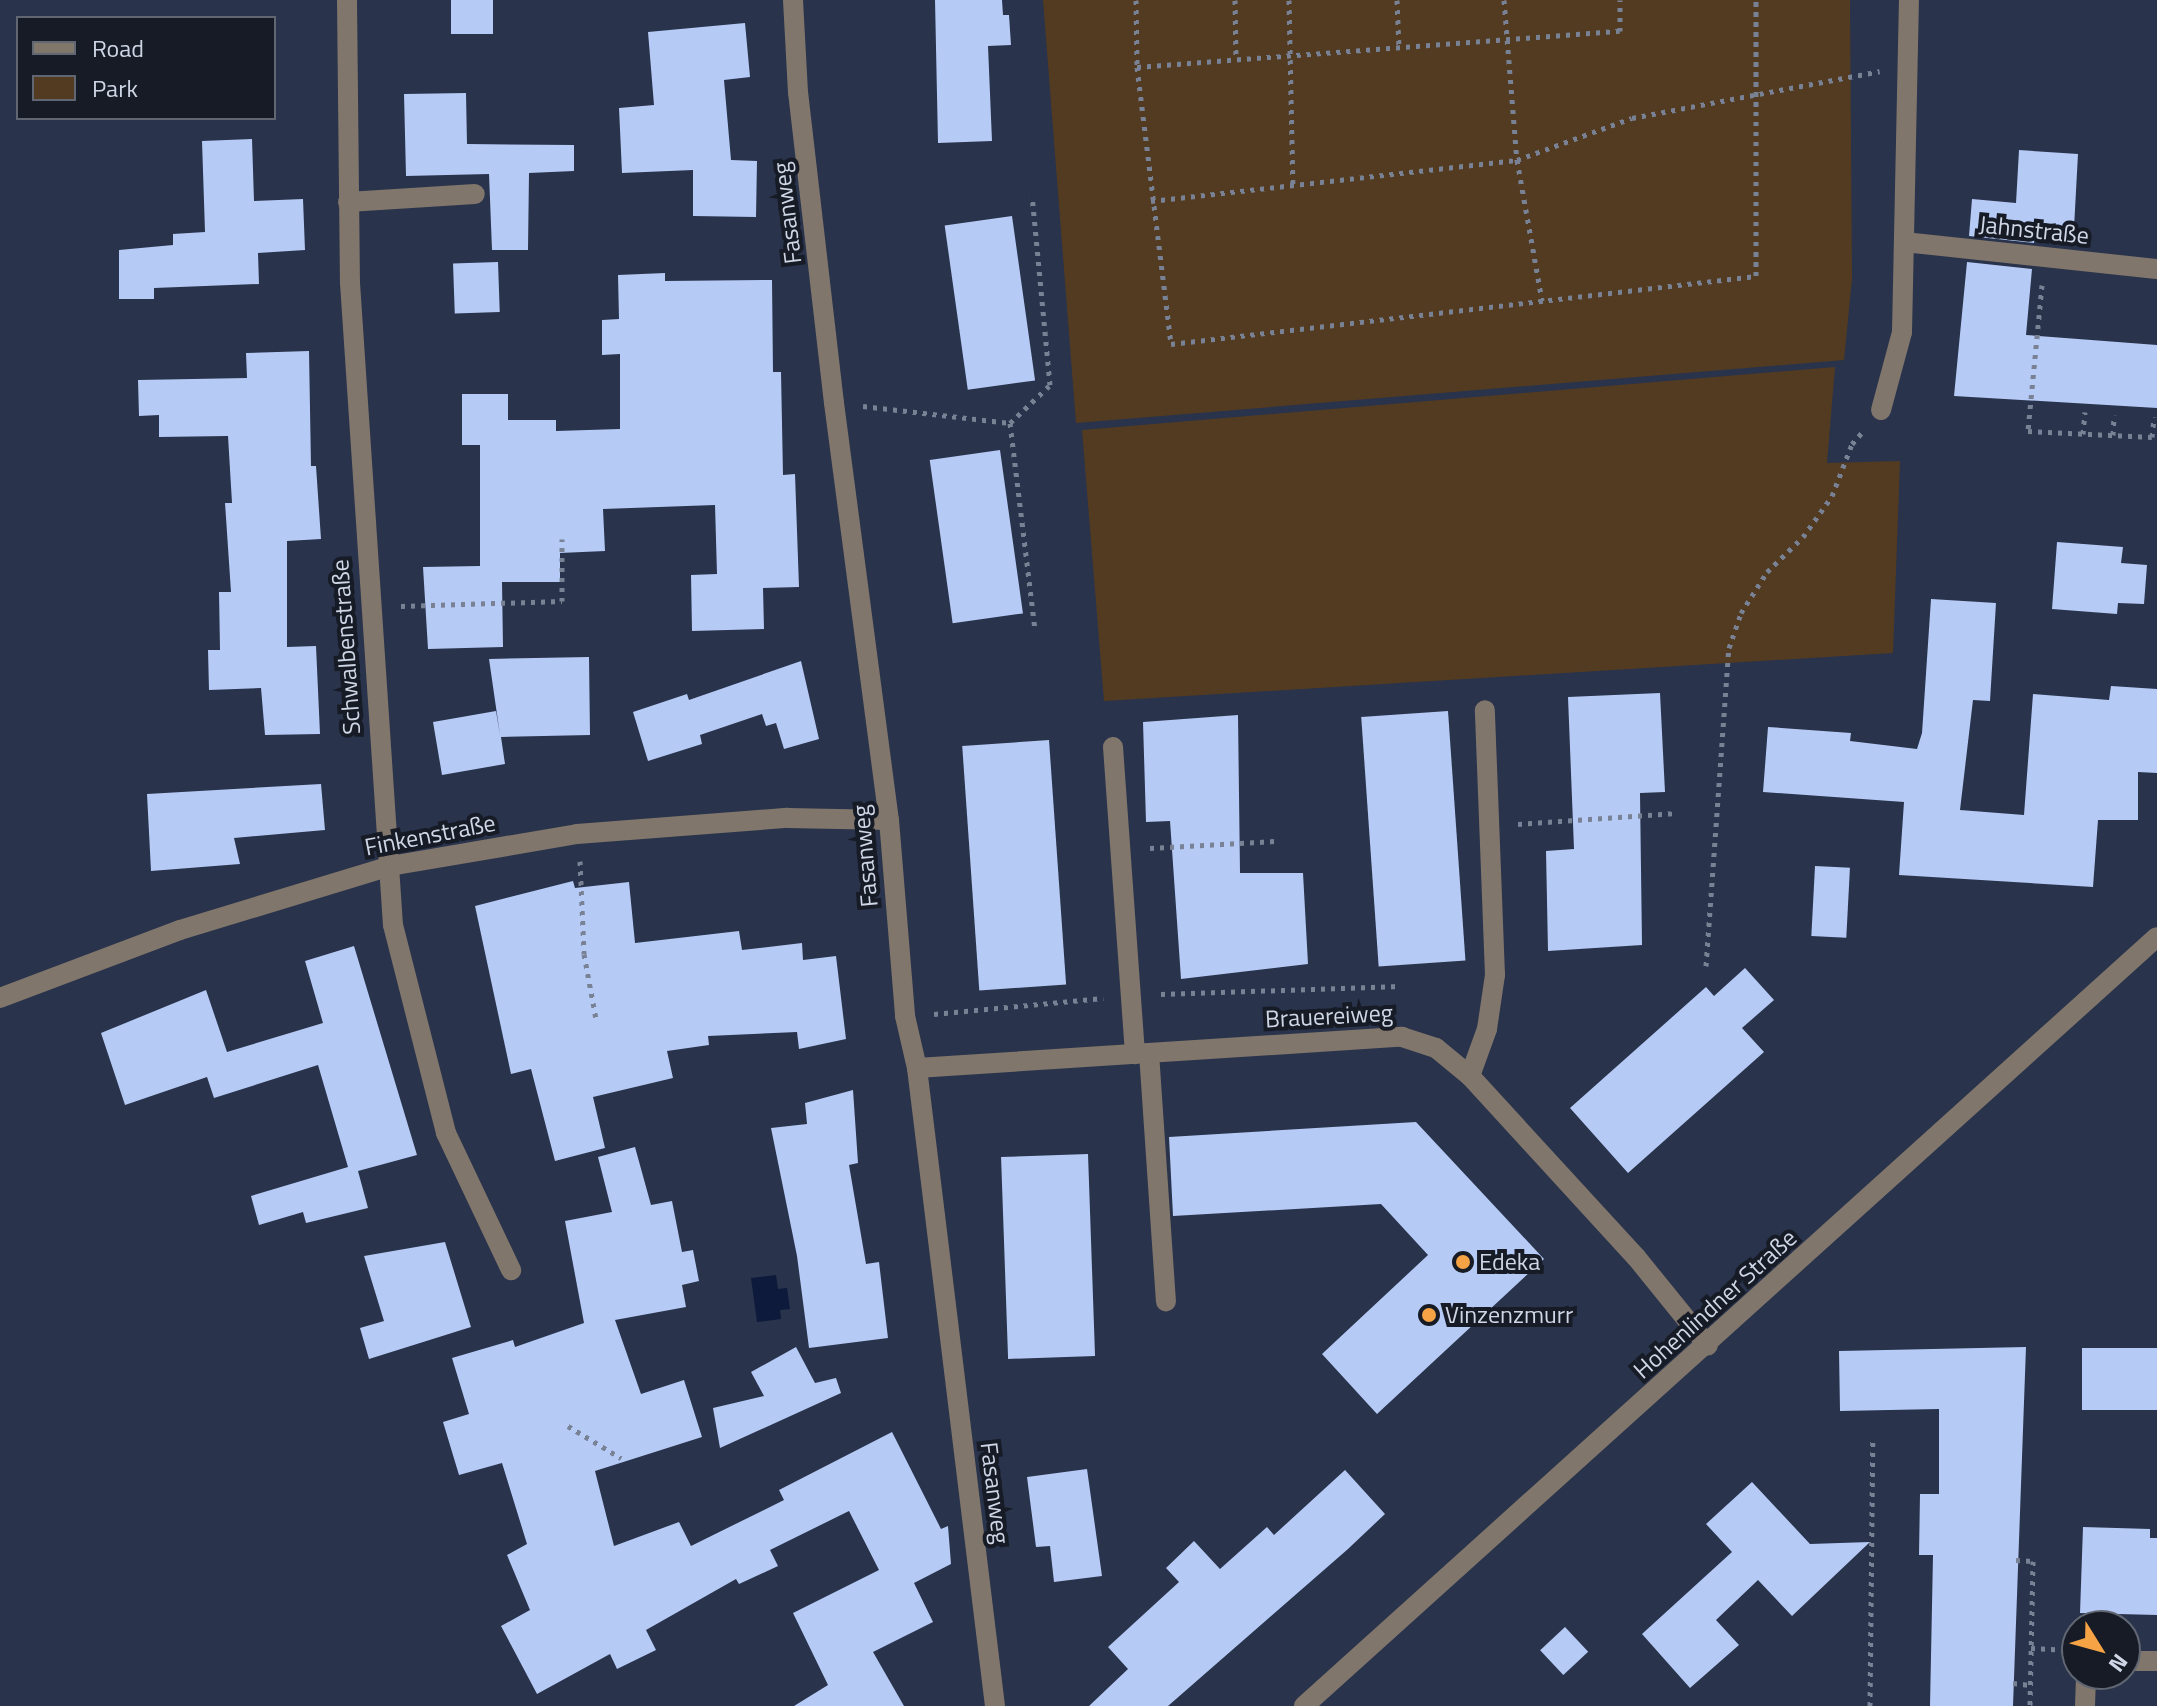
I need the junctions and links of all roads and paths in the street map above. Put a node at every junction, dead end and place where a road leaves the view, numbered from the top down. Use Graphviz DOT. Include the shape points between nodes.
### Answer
graph roads {
  1 [pos="347,0"];
  2 [pos="793,0"];
  3 [pos="1136,0"];
  4 [pos="1235,0"];
  5 [pos="1289,0"];
  6 [pos="1397,0"];
  7 [pos="1504,0"];
  8 [pos="1620,0"];
  9 [pos="1756,0"];
  10 [pos="1909,0"];
  11 [pos="1503,40"];
  12 [pos="1399,48"];
  13 [pos="1290,57"];
  14 [pos="1236,59"];
  15 [pos="1137,67"];
  16 [pos="1910,70"];
  17 [pos="1759,93"];
  18 [pos="1517,160"];
  19 [pos="1293,185"];
  20 [pos="475,194"];
  21 [pos="1032,196"];
  22 [pos="1151,201"];
  23 [pos="348,202"];
  24 [pos="1904,242"];
  25 [pos="2044,257"];
  26 [pos="2157,269"];
  27 [pos="1542,301"];
  28 [pos="834,403"];
  29 [pos="1881,410"];
  30 [pos="2085,412"];
  31 [pos="2114,415"];
  32 [pos="2154,417"];
  33 [pos="1010,423"];
  34 [pos="2083,434"];
  35 [pos="2113,435"];
  36 [pos="562,539"];
  37 [pos="370,607"];
  38 [pos="1035,631"];
  39 [pos="1485,710"];
  40 [pos="1113,747"];
  41 [pos="1677,813"];
  42 [pos="889,820"];
  43 [pos="1489,826"];
  44 [pos="577,834"];
  45 [pos="1276,841"];
  46 [pos="1121,849"];
  47 [pos="390,866"];
  48 [pos="2157,937"];
  49 [pos="1706,966"];
  50 [pos="0,998"];
  51 [pos="596,1019"];
  52 [pos="1142,1054"];
  53 [pos="917,1068"];
  54 [pos="1470,1076"];
  55 [pos="511,1270"];
  56 [pos="1166,1301"];
  57 [pos="1708,1346"];
  58 [pos="568,1426"];
  59 [pos="1873,1437"];
  60 [pos="621,1458"];
  61 [pos="2016,1560"];
  62 [pos="2031,1648"];
  63 [pos="2061,1652"];
  64 [pos="2013,1683"];
  65 [pos="2030,1685"];
  66 [pos="995,1706"];
  67 [pos="1304,1706"];
  68 [pos="1870,1706"];
  69 [pos="2030,1706"];
  1 -- 23 [label="street, Schwalbenstraße"];
  2 -- 28 [label="street, Fasanweg" via="798,92"];
  3 -- 15 [label="path"];
  4 -- 14 [label="path"];
  5 -- 13 [label="path"];
  6 -- 12 [label="path"];
  7 -- 11 [label="path"];
  8 -- 11 [label="path" via="1620,31"];
  9 -- 17 [label="path"];
  10 -- 16 [label="street"];
  11 -- 12 [label="path"];
  11 -- 18 [label="path"];
  12 -- 13 [label="path"];
  13 -- 14 [label="path"];
  13 -- 19 [label="path"];
  14 -- 15 [label="path"];
  15 -- 22 [label="path"];
  16 -- 17 [label="path" via="1851,73"];
  16 -- 24 [label="street"];
  17 -- 18 [label="path" via="1632,118"];
  17 -- 27 [label="path" via="1756,276"];
  18 -- 19 [label="path"];
  18 -- 27 [label="path"];
  19 -- 22 [label="path"];
  20 -- 23 [label="street"];
  21 -- 33 [label="path" via="1050,385"];
  22 -- 27 [label="path" via="1171,344"];
  23 -- 37 [label="street, Schwalbenstraße"];
  24 -- 25 [label="street, Jahnstraße"];
  24 -- 29 [label="street" via="1902,332"];
  25 -- 26 [label="street, Jahnstraße"];
  25 -- 34 [label="path" via="2028,431"];
  28 -- 33 [label="path"];
  28 -- 42 [label="street, Fasanweg"];
  29 -- 49 [label="path" via="1852,444 1832,496 1754,592 1729,648"];
  30 -- 34 [label="path"];
  31 -- 35 [label="path"];
  32 -- 35 [label="path" via="2152,437"];
  33 -- 38 [label="path"];
  34 -- 35 [label="path"];
  36 -- 37 [label="path" via="562,601"];
  37 -- 47 [label="street, Schwalbenstraße"];
  39 -- 43 [label="street"];
  40 -- 46 [label="street"];
  41 -- 43 [label="path"];
  42 -- 44 [label="street, Finkenstraße" via="787,818"];
  42 -- 53 [label="street, Fasanweg" via="905,1016"];
  43 -- 54 [label="street" via="1495,975 1487,1029"];
  44 -- 47 [label="street, Finkenstraße"];
  44 -- 51 [label="path" via="584,954"];
  45 -- 46 [label="path"];
  46 -- 52 [label="street"];
  47 -- 50 [label="street, Finkenstraße" via="180,930"];
  47 -- 55 [label="street, Schwalbenstraße" via="393,925 446,1133"];
  48 -- 57 [label="street, Hohenlindner Straße"];
  52 -- 53 [label="street, Brauereiweg"];
  52 -- 54 [label="street, Brauereiweg" via="1402,1037 1436,1048"];
  52 -- 56 [label="street"];
  53 -- 66 [label="street, Fasanweg"];
  54 -- 57 [label="street, Brauereiweg" via="1636,1257"];
  57 -- 67 [label="street, Hohenlindner Straße"];
  58 -- 60 [label="path"];
  59 -- 68 [label="path"];
  61 -- 62 [label="path" via="2033,1561"];
  62 -- 63 [label="path"];
  62 -- 65 [label="path"];
  64 -- 65 [label="path"];
  65 -- 69 [label="path"];
}
